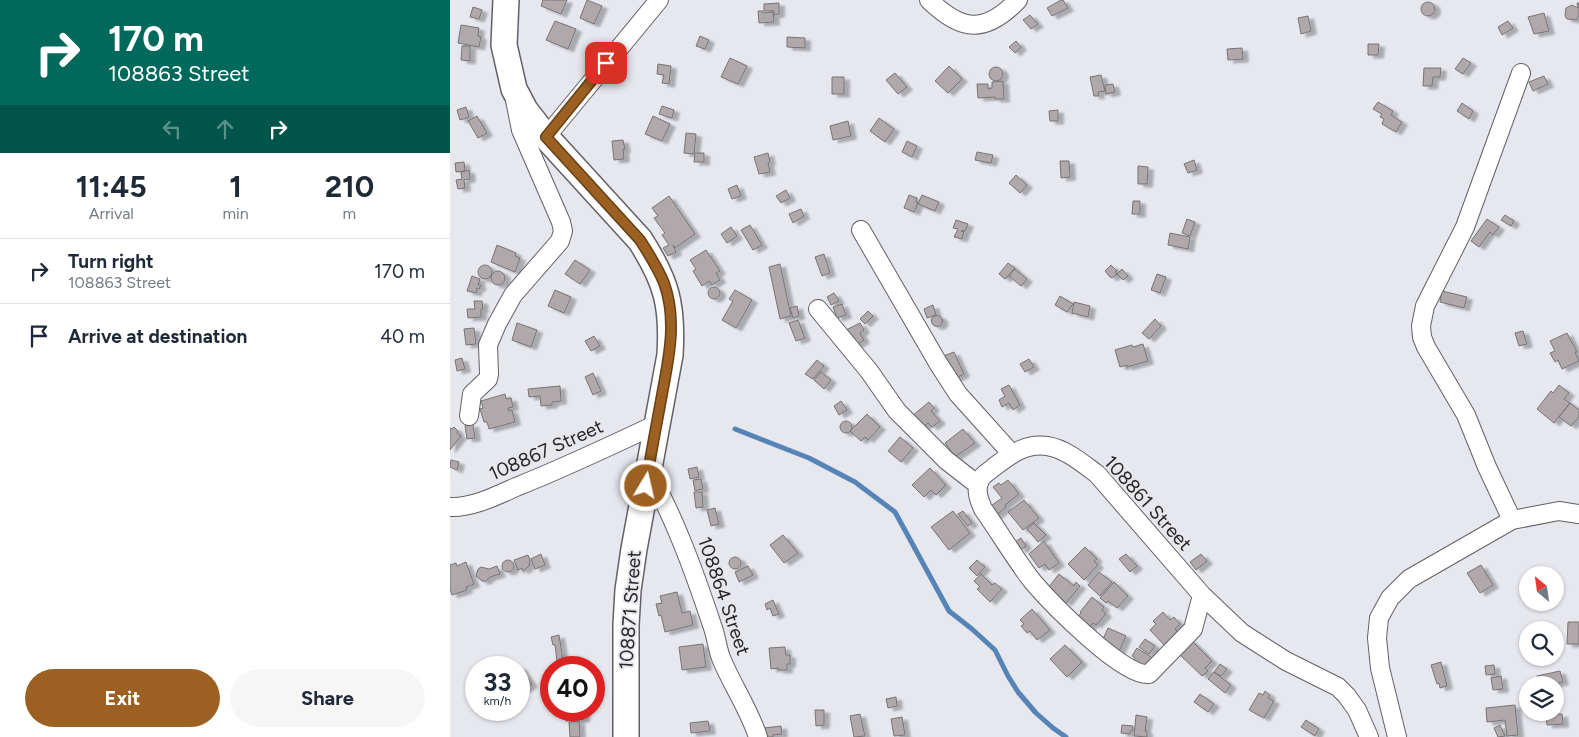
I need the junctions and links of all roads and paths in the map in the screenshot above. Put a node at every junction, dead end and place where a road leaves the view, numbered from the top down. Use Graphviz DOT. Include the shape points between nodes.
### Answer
graph roads {
  1 [pos="506,0"];
  2 [pos="659,0"];
  3 [pos="929,0"];
  4 [pos="1018,0"];
  5 [pos="1521,73"];
  6 [pos="514,89"];
  7 [pos="546,137"];
  8 [pos="861,230"];
  9 [pos="818,309"];
  10 [pos="470,416"];
  11 [pos="657,424"];
  12 [pos="1012,454"];
  13 [pos="648,470"];
  14 [pos="978,484"];
  15 [pos="450,507"];
  16 [pos="1579,514"];
  17 [pos="1512,520"];
  18 [pos="1202,595"];
  19 [pos="626,737"];
  20 [pos="758,737"];
  21 [pos="1370,737"];
  22 [pos="1397,737"];
  1 -- 6 [label="street, 108871 Street" via="504,45"];
  2 -- 7 [label="street"];
  3 -- 4 [label="street" via="955,21 970,26 994,20"];
  5 -- 17 [label="street" via="1466,227 1425,306 1421,326 1426,347 1466,415"];
  6 -- 7 [label="street, 108871 Street"];
  6 -- 10 [label="street" via="521,130 563,231 560,241 513,295 497,324 488,345 489,374 472,394"];
  7 -- 11 [label="street, 108871 Street" via="640,240 664,283 669,303 670,355"];
  8 -- 12 [label="street" via="958,394"];
  9 -- 14 [label="street" via="869,370 897,411 946,460"];
  11 -- 13 [label="street, 108871 Street"];
  11 -- 15 [label="street, 108867 Street" via="562,469 474,502"];
  12 -- 14 [label="street, 108861 Street" via="983,476"];
  12 -- 18 [label="street, 108861 Street" via="1027,447 1047,446 1077,459 1097,474"];
  13 -- 19 [label="street, 108871 Street" via="628,590"];
  13 -- 20 [label="street, 108864 Street" via="685,547 720,655"];
  14 -- 18 [label="street" via="978,499 983,509 1034,582 1104,651 1134,671 1149,674 1185,639 1193,629"];
  16 -- 17 [label="street" via="1558,511"];
  17 -- 22 [label="street" via="1409,580 1390,598 1379,618 1380,668"];
  18 -- 21 [label="street, 108861 Street" via="1242,633 1286,661 1338,687 1357,710"];
}
